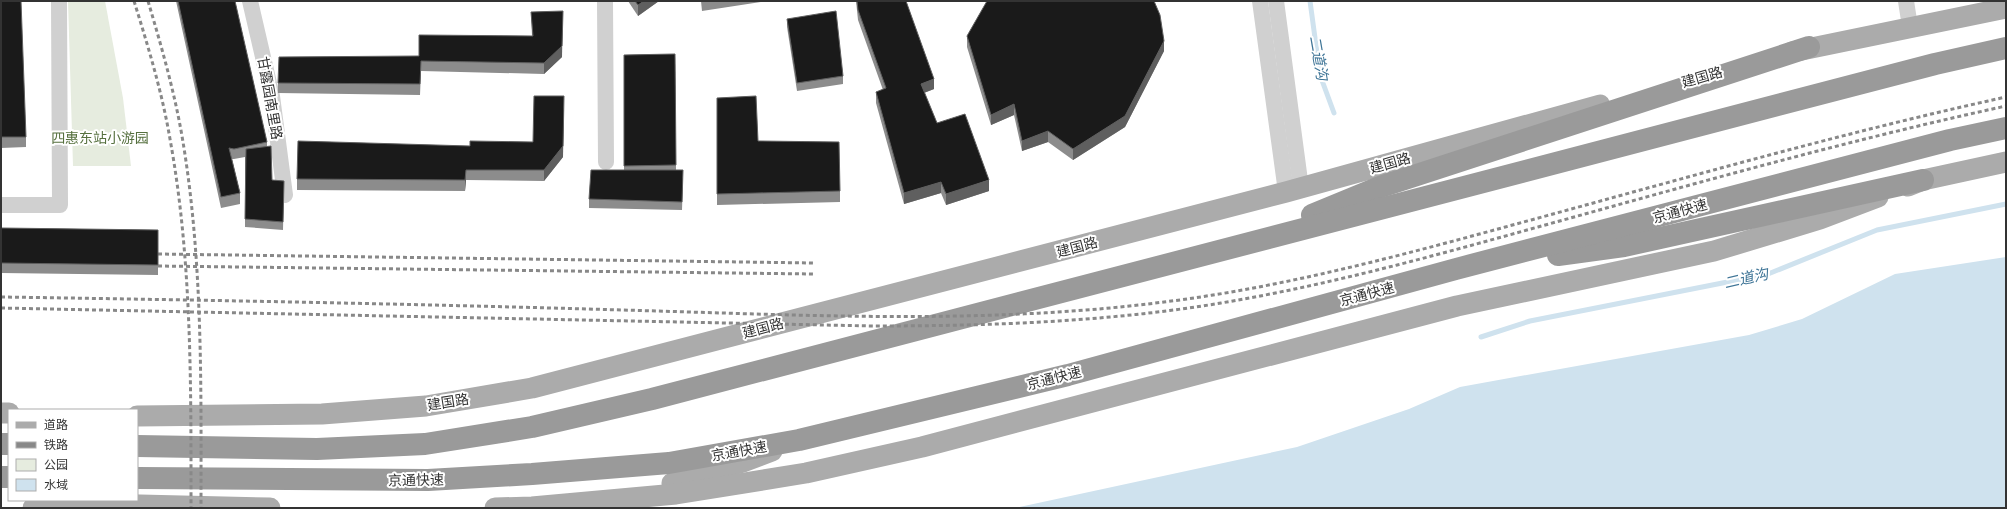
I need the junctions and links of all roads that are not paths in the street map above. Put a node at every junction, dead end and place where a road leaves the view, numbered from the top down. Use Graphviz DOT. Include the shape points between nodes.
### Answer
graph roads {
  1 [pos="59,1"];
  2 [pos="250,1"];
  3 [pos="605,1"];
  4 [pos="1260,1"];
  5 [pos="1276,1"];
  6 [pos="1906,1"];
  7 [pos="2006,8"];
  8 [pos="1910,27"];
  9 [pos="1809,47"];
  10 [pos="2006,48"];
  11 [pos="2006,128"];
  12 [pos="606,162"];
  13 [pos="2006,162"];
  14 [pos="1923,180"];
  15 [pos="1294,190"];
  16 [pos="285,195"];
  17 [pos="1,205"];
  18 [pos="1232,247"];
  19 [pos="1456,269"];
  20 [pos="138,416"];
  21 [pos="799,440"];
  22 [pos="138,446"];
  23 [pos="138,478"];
  24 [pos="624,498"];
  25 [pos="133,506"];
  26 [pos="33,508"];
  27 [pos="270,508"];
  28 [pos="495,508"];
  1 -- 17 [label="street" via="60,205"];
  2 -- 16 [label="street, 甘露园南里路" via="272,96"];
  3 -- 12 [label="street"];
  4 -- 15 [label="street"];
  5 -- 15 [label="street"];
  6 -- 8 [label="street"];
  7 -- 8 [label="main road, 建国路"];
  8 -- 9 [label="main road, 建国路"];
  9 -- 15 [label="main road, 建国路"];
  9 -- 18 [label="highway" via="1380,187"];
  10 -- 18 [label="highway" via="1935,64"];
  11 -- 19 [label="highway, 京通快速" via="1950,140"];
  13 -- 14 [label="main road"];
  14 -- 19 [label="highway" via="1624,246"];
  14 -- 24 [label="main road" via="1820,219 1714,251 1457,306 922,447 806,473 676,494"];
  15 -- 20 [label="main road, 建国路" via="532,388 419,407 322,414"];
  18 -- 22 [label="highway" via="652,399 532,427 418,444 317,449"];
  19 -- 21 [label="highway, 京通快速" via="1068,375"];
  21 -- 23 [label="highway, 京通快速" via="669,463 428,480"];
  21 -- 24 [label="main road" via="743,462"];
  24 -- 28 [label="main road"];
  25 -- 26 [label="main road" via="98,504"];
  25 -- 27 [label="main road"];
}
